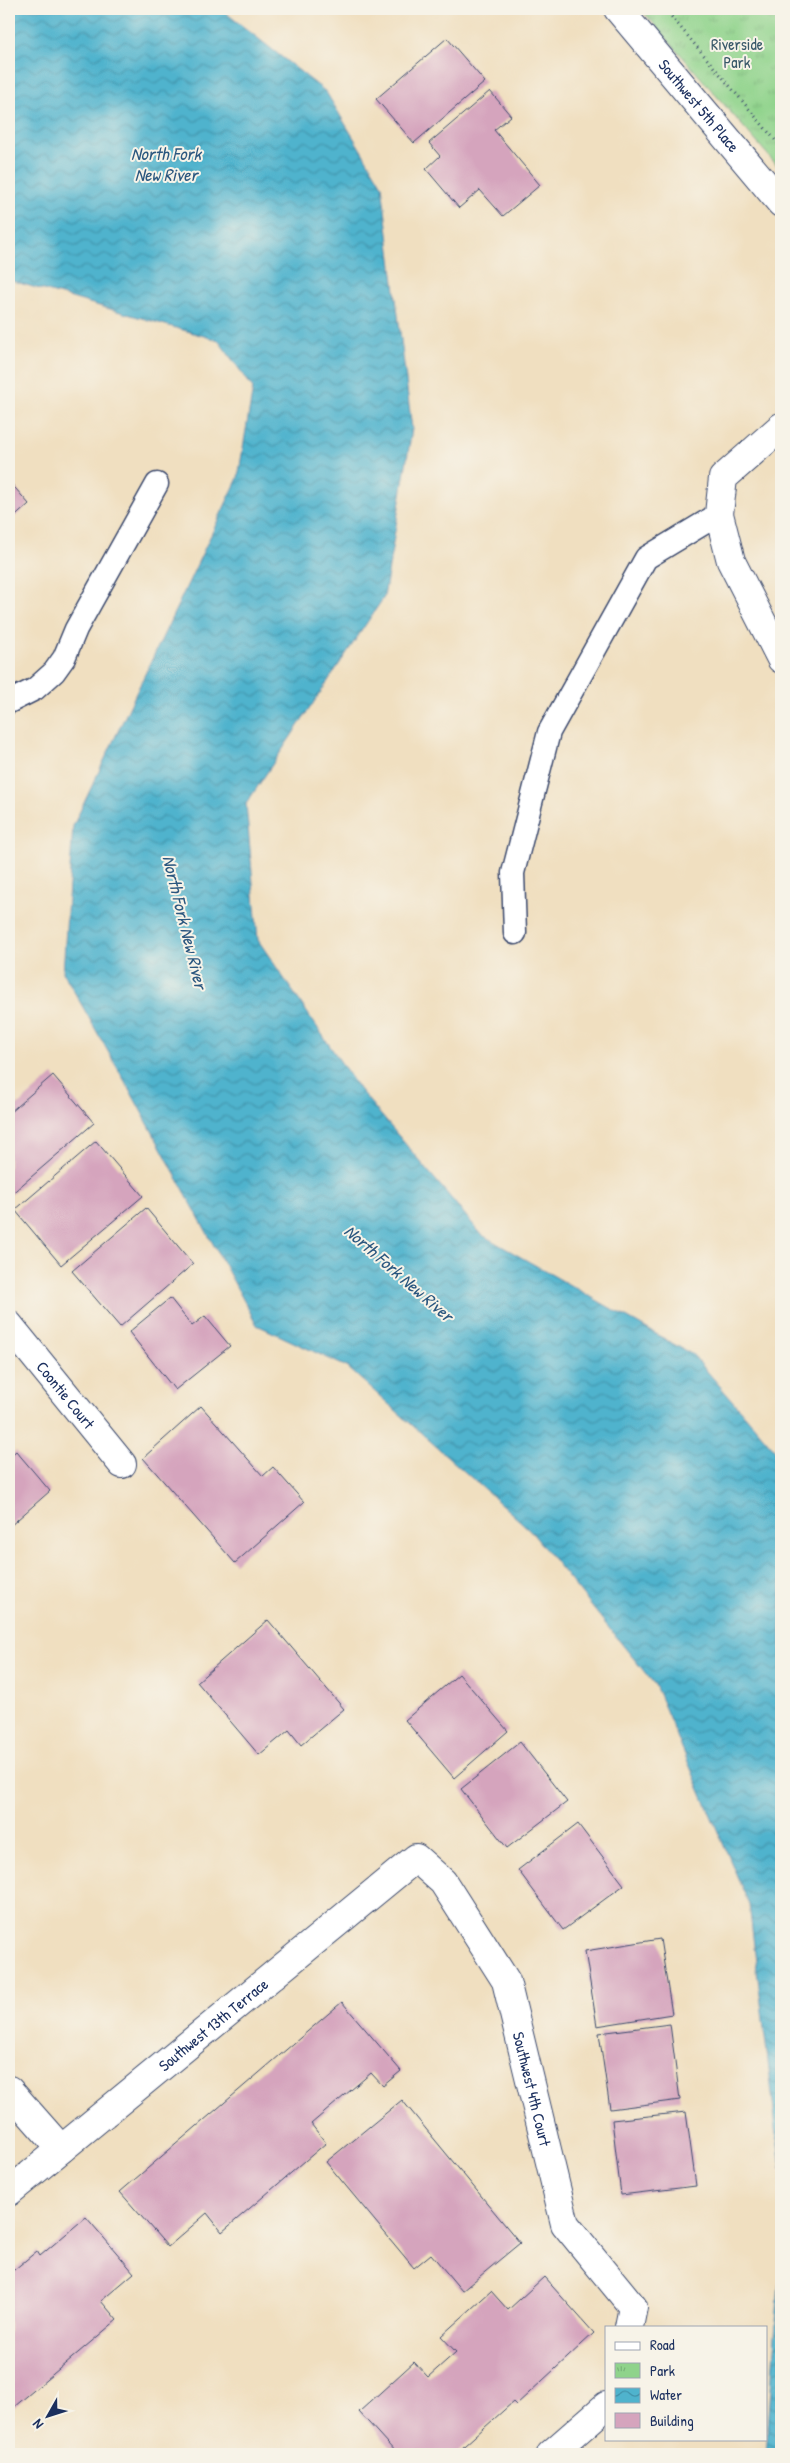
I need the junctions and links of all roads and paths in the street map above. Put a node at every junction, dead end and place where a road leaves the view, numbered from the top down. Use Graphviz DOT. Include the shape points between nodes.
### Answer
graph roads {
  1 [pos="618,9"];
  2 [pos="665,9"];
  3 [pos="781,147"];
  4 [pos="781,203"];
  5 [pos="781,427"];
  6 [pos="157,484"];
  7 [pos="719,514"];
  8 [pos="781,659"];
  9 [pos="9,702"];
  10 [pos="515,933"];
  11 [pos="9,1325"];
  12 [pos="122,1464"];
  13 [pos="416,1858"];
  14 [pos="9,2090"];
  15 [pos="61,2149"];
  16 [pos="9,2192"];
  17 [pos="629,2326"];
  18 [pos="605,2407"];
  19 [pos="551,2454"];
  1 -- 4 [label="street, Southwest 5th Place"];
  2 -- 3 [label="path"];
  5 -- 7 [label="street" via="723,478"];
  6 -- 9 [label="lane" via="76,629 64,658 35,689"];
  7 -- 8 [label="street" via="731,561"];
  7 -- 10 [label="lane" via="646,558 549,732 513,873"];
  11 -- 12 [label="street, Coontie Court"];
  13 -- 15 [label="street, Southwest 13th Terrace"];
  13 -- 17 [label="street, Southwest 4th Court" via="443,1882 506,1981 565,2224 633,2307"];
  14 -- 15 [label="street"];
  15 -- 16 [label="street, Southwest 13th Terrace"];
  18 -- 19 [label="street"];
}
